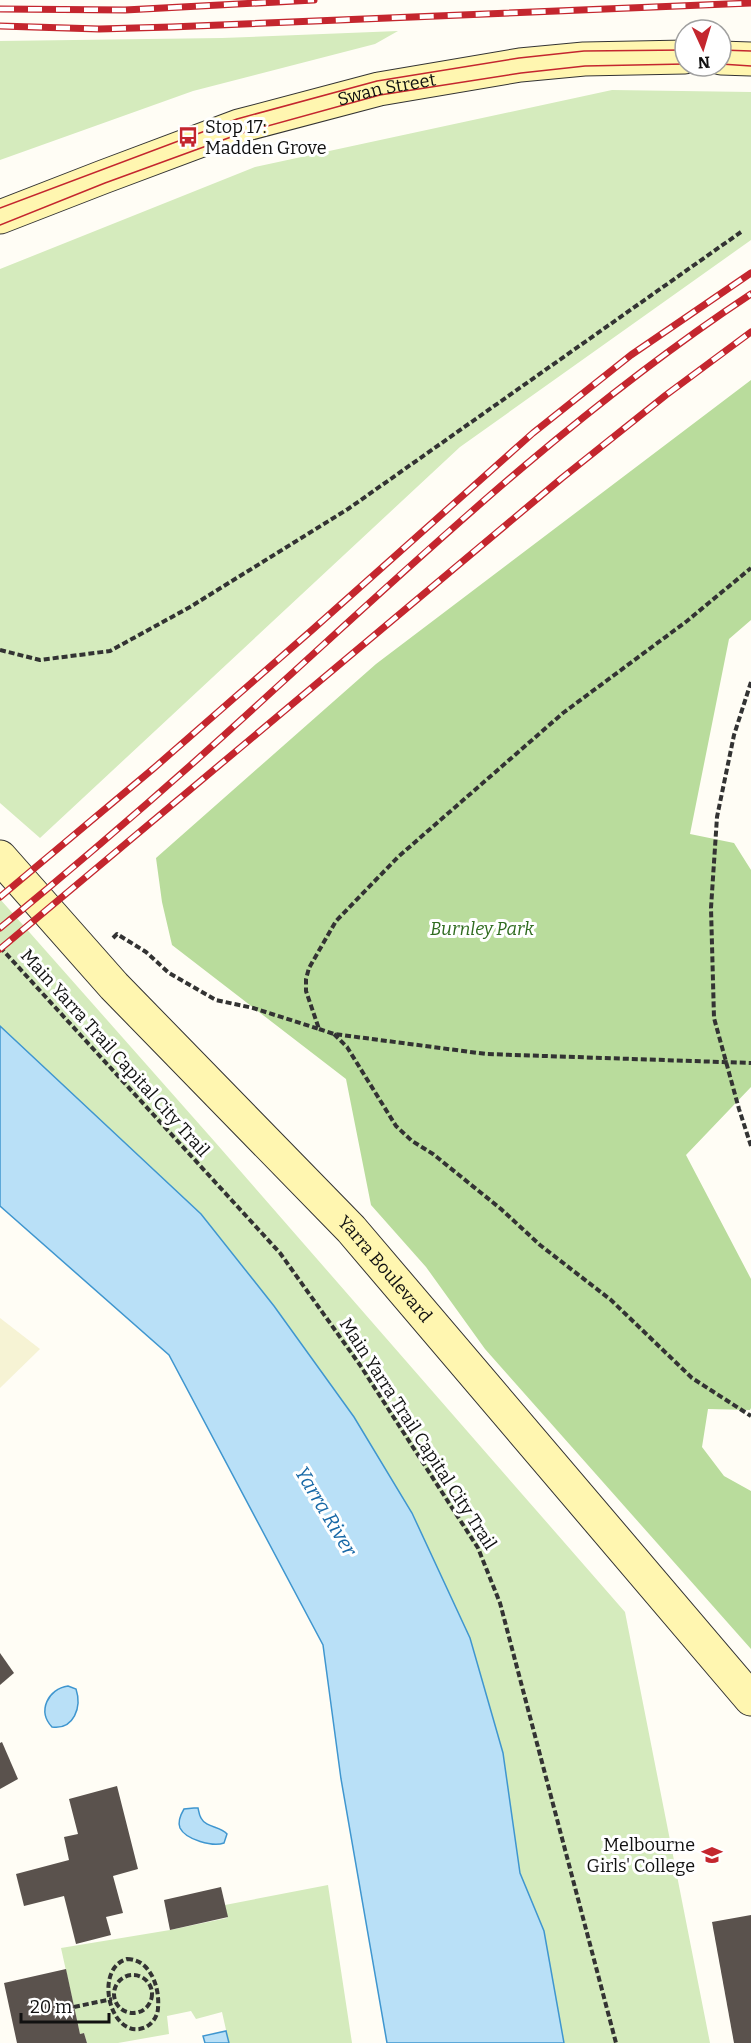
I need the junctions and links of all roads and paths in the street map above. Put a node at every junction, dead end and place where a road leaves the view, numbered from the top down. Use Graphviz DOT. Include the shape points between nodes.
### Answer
graph roads {
  1 [pos="673,57"];
  2 [pos="733,58"];
  3 [pos="751,58"];
  4 [pos="5,210"];
  5 [pos="741,232"];
  6 [pos="751,568"];
  7 [pos="0,650"];
  8 [pos="751,681"];
  9 [pos="0,856"];
  10 [pos="0,947"];
  11 [pos="89,956"];
  12 [pos="320,1029"];
  13 [pos="333,1034"];
  14 [pos="751,1063"];
  15 [pos="727,1064"];
  16 [pos="751,1146"];
  17 [pos="751,1416"];
  18 [pos="751,1699"];
  19 [pos="153,1989"];
  20 [pos="112,1999"];
  21 [pos="74,2007"];
  22 [pos="615,2043"];
  1 -- 4 [label="main road, Swan Street" via="520,65 379,88 240,126"];
  2 -- 3 [label="main road"];
  5 -- 7 [label="path" via="348,509 190,607 110,651 40,660"];
  6 -- 12 [label="path" via="563,713 398,857 336,921 306,979 306,991"];
  8 -- 15 [label="path" via="734,735 717,817 711,908 714,1018"];
  9 -- 11 [label="main road, Yarra Boulevard"];
  10 -- 22 [label="path, Main Yarra Trail Capital City Trail" via="280,1253 360,1365 478,1548 500,1603"];
  11 -- 12 [label="path" via="117,934 169,973 216,1000"];
  11 -- 18 [label="main road, Yarra Boulevard" via="351,1229"];
  12 -- 13 [label="path"];
  13 -- 15 [label="path" via="486,1054"];
  13 -- 17 [label="path" via="347,1047 396,1126 412,1142 433,1154 611,1300 692,1378"];
  14 -- 15 [label="path"];
  15 -- 16 [label="path"];
  19 -- 20 [label="path" via="142,1977 131,1976 118,1983"];
  19 -- 20 [label="path" via="149,2004 138,2012 123,2010"];
  19 -- 20 [label="path" via="151,1974 144,1964 127,1959 111,1971 108,1981"];
  19 -- 20 [label="path" via="158,2010 151,2024 140,2029 129,2029 117,2020"];
  20 -- 21 [label="path"];
}
